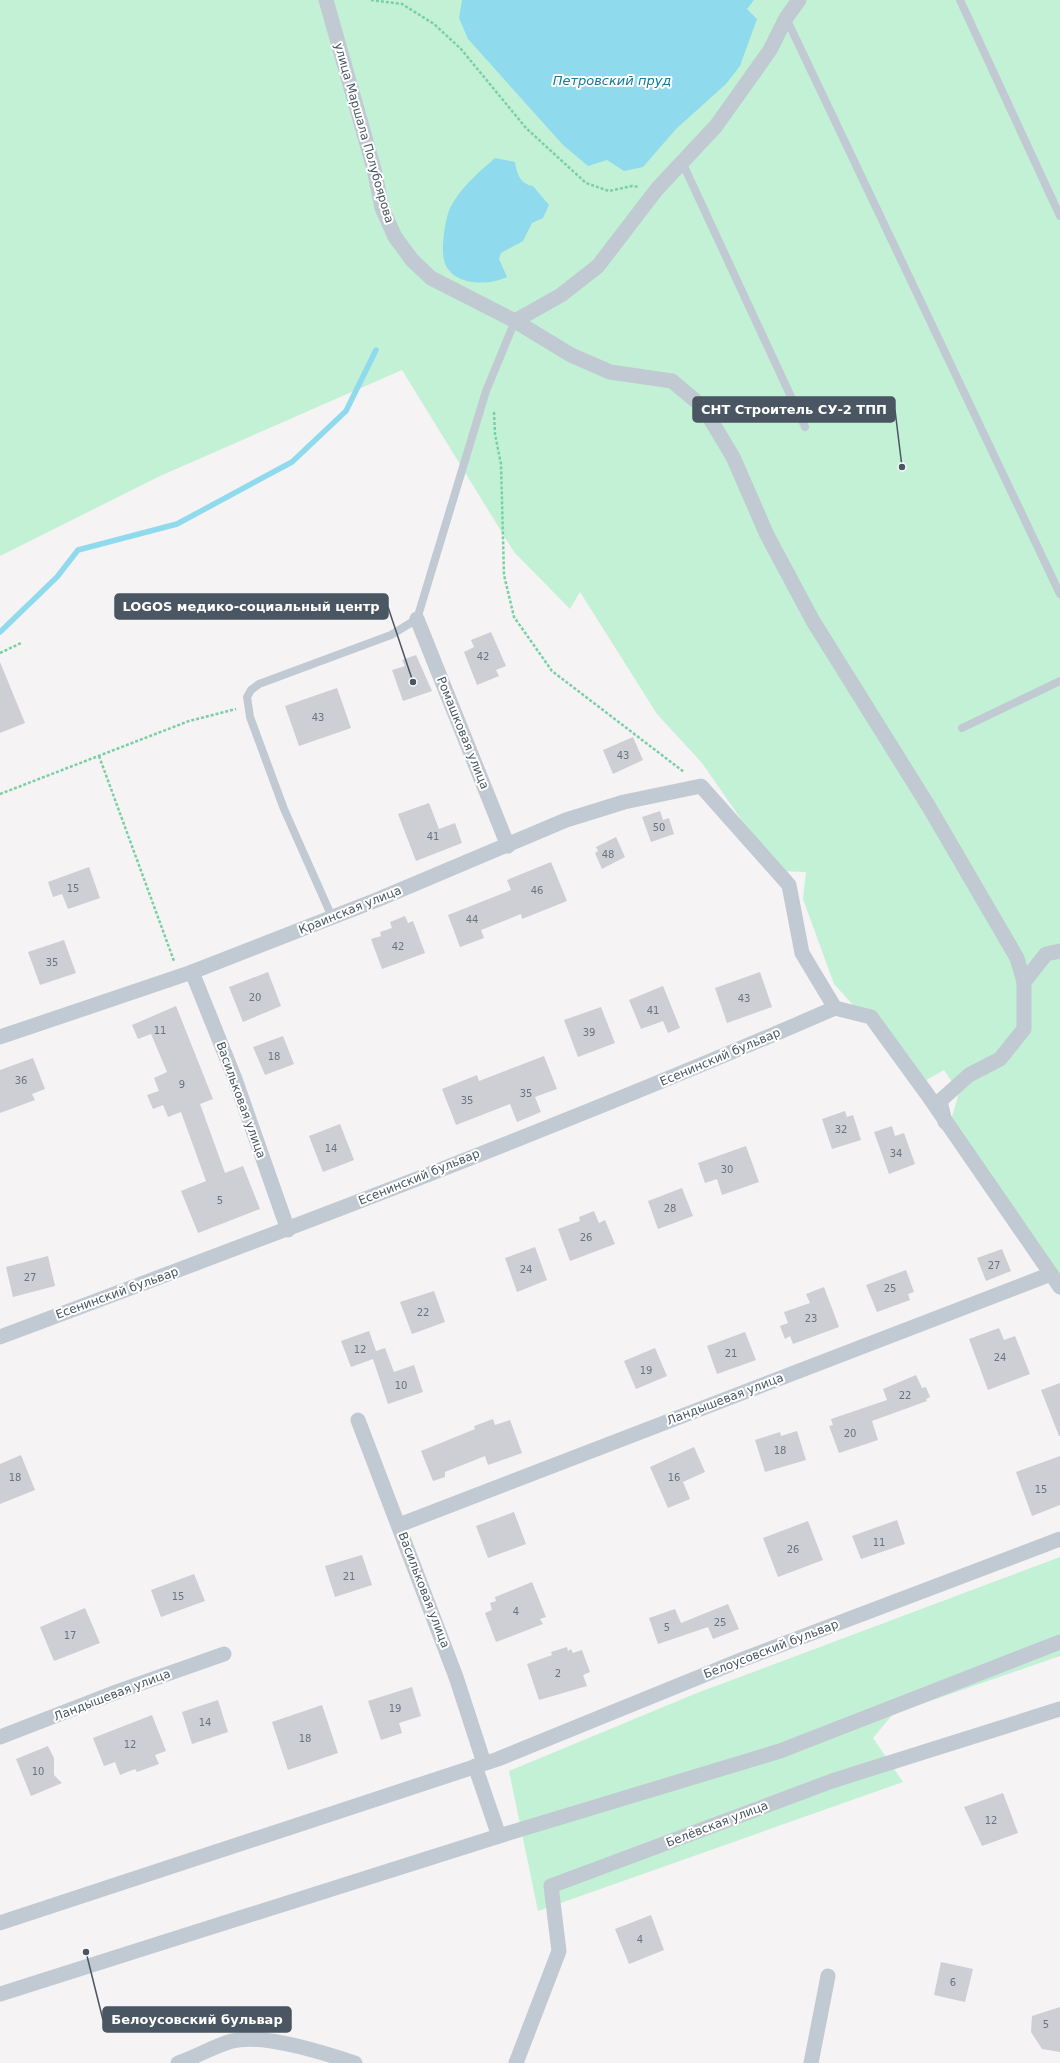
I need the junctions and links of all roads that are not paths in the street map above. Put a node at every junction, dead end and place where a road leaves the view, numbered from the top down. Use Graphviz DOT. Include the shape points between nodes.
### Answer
graph roads {
  1 [pos="326,0"];
  2 [pos="799,0"];
  3 [pos="960,0"];
  4 [pos="786,18"];
  5 [pos="682,162"];
  6 [pos="1060,216"];
  7 [pos="515,321"];
  8 [pos="805,427"];
  9 [pos="1060,594"];
  10 [pos="417,619"];
  11 [pos="1060,681"];
  12 [pos="962,728"];
  13 [pos="508,846"];
  14 [pos="332,917"];
  15 [pos="1060,951"];
  16 [pos="186,974"];
  17 [pos="1024,982"];
  18 [pos="835,1008"];
  19 [pos="0,1037"];
  20 [pos="945,1122"];
  21 [pos="288,1230"];
  22 [pos="1051,1274"];
  23 [pos="1060,1287"];
  24 [pos="0,1337"];
  25 [pos="358,1420"];
  26 [pos="399,1525"];
  27 [pos="1060,1539"];
  28 [pos="1060,1642"];
  29 [pos="224,1654"];
  30 [pos="1060,1708"];
  31 [pos="0,1737"];
  32 [pos="479,1765"];
  33 [pos="499,1836"];
  34 [pos="0,1923"];
  35 [pos="828,1976"];
  36 [pos="0,1994"];
  37 [pos="178,2063"];
  38 [pos="355,2063"];
  39 [pos="516,2063"];
  40 [pos="811,2063"];
  1 -- 7 [label="street, улица Маршала Полубоярова" via="374,169 382,208 395,237 412,260 431,278"];
  2 -- 4 [label="street"];
  3 -- 6 [label="lane"];
  4 -- 5 [label="street" via="770,50 716,126"];
  4 -- 9 [label="lane"];
  5 -- 7 [label="street" via="657,189 598,266 561,295"];
  5 -- 8 [label="lane"];
  7 -- 10 [label="lane" via="486,391"];
  7 -- 17 [label="street, улица Маршала Полубоярова" via="571,355 601,369 672,381 703,407 733,457 767,535 813,621 929,807 1017,958"];
  10 -- 13 [label="street, Ромашковая улица"];
  10 -- 14 [label="lane" via="390,635 259,684 249,694 248,706 284,809"];
  11 -- 12 [label="lane"];
  13 -- 14 [label="street, Краинская улица"];
  13 -- 18 [label="street, Краинская улица" via="566,820 624,802 701,786 789,885 802,953"];
  14 -- 16 [label="street, Краинская улица"];
  15 -- 17 [label="street" via="1046,954"];
  16 -- 19 [label="street, Краинская улица"];
  16 -- 21 [label="street, Васильковая улица" via="235,1079"];
  17 -- 20 [label="street, улица Маршала Полубоярова" via="1024,1029 1000,1059 969,1075 940,1101"];
  18 -- 20 [label="street" via="871,1017"];
  18 -- 21 [label="street, Есенинский бульвар" via="724,1056"];
  20 -- 22 [label="street"];
  21 -- 24 [label="street, Есенинский бульвар"];
  22 -- 23 [label="street"];
  22 -- 26 [label="street, Ландышевая улица"];
  25 -- 26 [label="street, Васильковая улица"];
  26 -- 32 [label="street, Васильковая улица" via="456,1677"];
  27 -- 32 [label="street, Белоусовский бульвар" via="742,1660"];
  28 -- 33 [label="street" via="780,1751"];
  29 -- 31 [label="street, Ландышевая улица"];
  30 -- 39 [label="street, Белёвская улица" via="832,1781 551,1886 559,1951"];
  32 -- 33 [label="street, Васильковая улица"];
  32 -- 34 [label="street, Белоусовский бульвар"];
  33 -- 36 [label="street"];
  35 -- 40 [label="street"];
  37 -- 38 [label="street" via="233,2041 259,2040 294,2045"];
}
